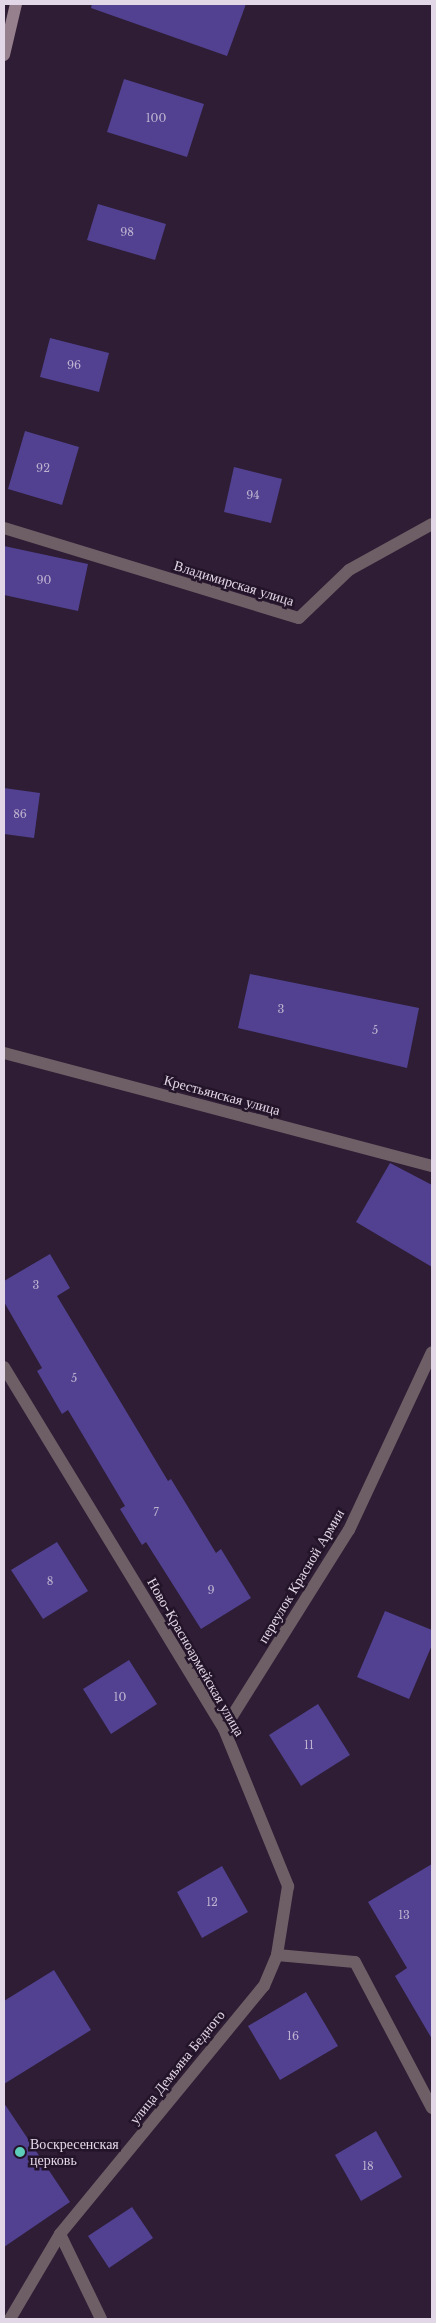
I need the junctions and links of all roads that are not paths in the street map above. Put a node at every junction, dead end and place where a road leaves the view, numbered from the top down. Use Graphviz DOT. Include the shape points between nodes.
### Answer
graph roads {
  1 [pos="16,4"];
  2 [pos="4,55"];
  3 [pos="432,524"];
  4 [pos="4,528"];
  5 [pos="4,1053"];
  6 [pos="432,1166"];
  7 [pos="432,1352"];
  8 [pos="4,1367"];
  9 [pos="224,1729"];
  10 [pos="277,1954"];
  11 [pos="432,2108"];
  12 [pos="60,2234"];
  13 [pos="10,2319"];
  14 [pos="101,2319"];
  1 -- 2 [label="street"];
  3 -- 4 [label="street, Владимирская улица" via="349,570 299,618"];
  5 -- 6 [label="street, Крестьянская улица"];
  7 -- 9 [label="street, переулок Красной Армии" via="349,1530"];
  8 -- 9 [label="street, Ново-Красноармейская улица"];
  9 -- 10 [label="street, Ново-Красноармейская улица" via="288,1886"];
  10 -- 11 [label="street" via="355,1962"];
  10 -- 12 [label="street, улица Демьяна Бедного" via="264,1986"];
  12 -- 13 [label="street, улица Демьяна Бедного"];
  12 -- 14 [label="street"];
}
